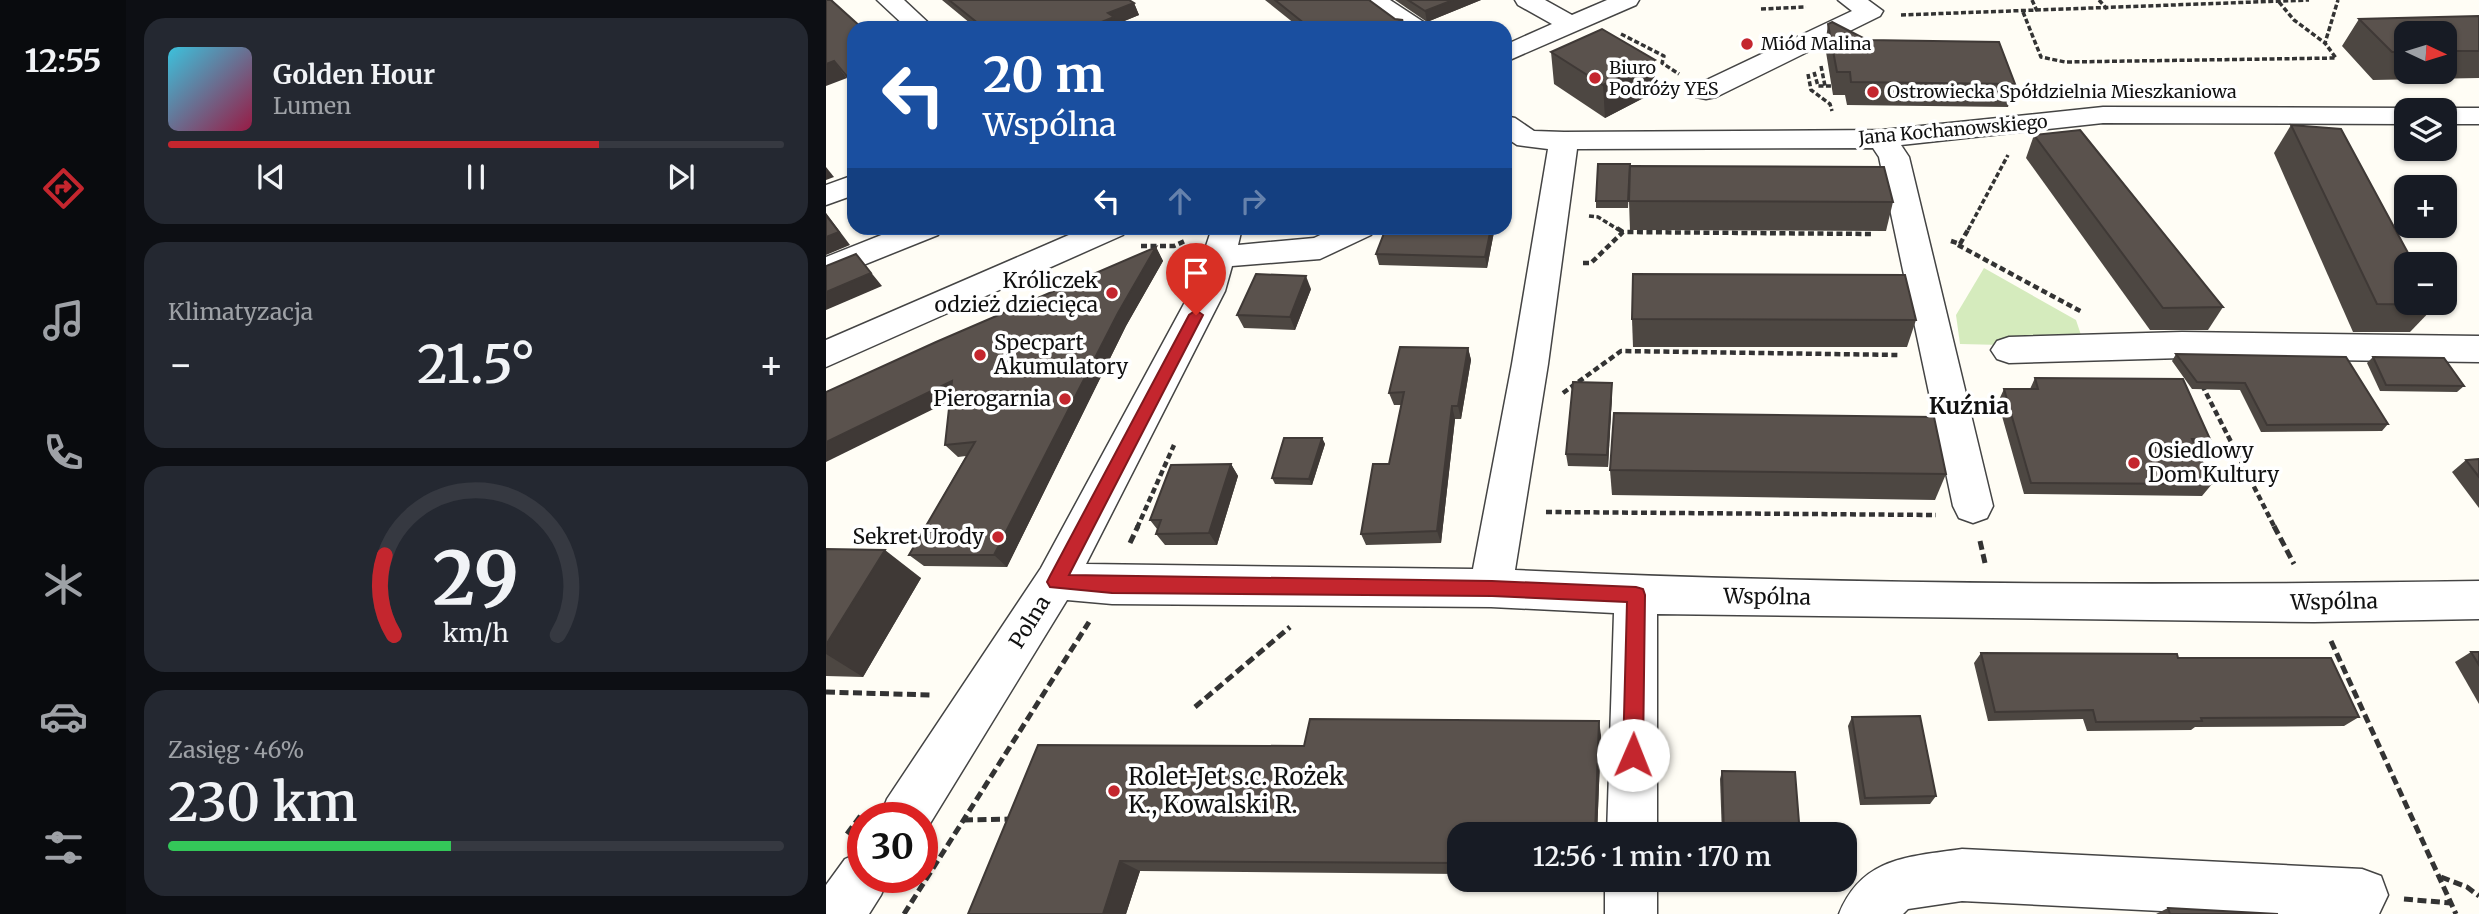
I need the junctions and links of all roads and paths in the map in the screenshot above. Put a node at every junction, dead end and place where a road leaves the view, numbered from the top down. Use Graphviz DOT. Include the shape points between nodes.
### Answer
graph roads {
  1 [pos="890,0"];
  2 [pos="1374,0"];
  3 [pos="1527,0"];
  4 [pos="1628,0"];
  5 [pos="2032,0"];
  6 [pos="2099,0"];
  7 [pos="2309,0"];
  8 [pos="2338,0"];
  9 [pos="2278,1"];
  10 [pos="1871,4"];
  11 [pos="2107,9"];
  12 [pos="2037,11"];
  13 [pos="2023,12"];
  14 [pos="914,21"];
  15 [pos="1406,21"];
  16 [pos="1571,25"];
  17 [pos="1611,29"];
  18 [pos="2325,43"];
  19 [pos="1512,51"];
  20 [pos="1664,56"];
  21 [pos="1823,75"];
  22 [pos="1825,86"];
  23 [pos="1831,86"];
  24 [pos="1706,91"];
  25 [pos="2394,116"];
  26 [pos="2457,116"];
  27 [pos="2479,116"];
  28 [pos="2025,124"];
  29 [pos="1512,138"];
  30 [pos="1882,139"];
  31 [pos="1838,140"];
  32 [pos="1564,141"];
  33 [pos="847,187"];
  34 [pos="826,195"];
  35 [pos="1912,234"];
  36 [pos="910,235"];
  37 [pos="1096,235"];
  38 [pos="1345,235"];
  39 [pos="1224,242"];
  40 [pos="1960,244"];
  41 [pos="1546,262"];
  42 [pos="826,269"];
  43 [pos="1924,286"];
  44 [pos="2144,347"];
  45 [pos="2479,349"];
  46 [pos="2009,350"];
  47 [pos="826,354"];
  48 [pos="1940,356"];
  49 [pos="1525,392"];
  50 [pos="1972,498"];
  51 [pos="1506,512"];
  52 [pos="1056,582"];
  53 [pos="1492,588"];
  54 [pos="1636,595"];
  55 [pos="2479,600"];
  56 [pos="1997,601"];
  57 [pos="1301,618"];
  58 [pos="826,691"];
  59 [pos="936,695"];
  60 [pos="1195,706"];
  61 [pos="915,802"];
  62 [pos="963,820"];
  63 [pos="1632,822"];
  64 [pos="1013,831"];
  65 [pos="2441,877"];
  66 [pos="1631,892"];
  67 [pos="852,893"];
  68 [pos="2362,895"];
  69 [pos="2479,896"];
  70 [pos="837,914"];
  71 [pos="1631,914"];
  72 [pos="1865,914"];
  1 -- 14 [label="street"];
  2 -- 15 [label="street"];
  3 -- 16 [label="street"];
  4 -- 16 [label="street"];
  5 -- 12 [label="path"];
  6 -- 11 [label="path"];
  7 -- 9 [label="path"];
  8 -- 18 [label="path"];
  9 -- 11 [label="path"];
  9 -- 18 [label="path" via="2294,20"];
  10 -- 13 [label="path" via="1888,16"];
  10 -- 24 [label="street"];
  11 -- 12 [label="path"];
  12 -- 13 [label="path"];
  13 -- 18 [label="path" via="2041,57 2065,62 2336,58"];
  16 -- 19 [label="street"];
  17 -- 20 [label="path"];
  21 -- 22 [label="path"];
  22 -- 23 [label="path"];
  22 -- 31 [label="path" via="1818,86 1816,72 1807,72 1811,90 1830,104"];
  25 -- 28 [label="street, Jana Kochanowskiego" via="2103,116"];
  26 -- 27 [label="street"];
  28 -- 30 [label="street, Jana Kochanowskiego"];
  28 -- 40 [label="path"];
  29 -- 32 [label="street, Jana Kochanowskiego"];
  30 -- 31 [label="street, Jana Kochanowskiego"];
  30 -- 35 [label="street" via="1894,157"];
  31 -- 32 [label="street, Jana Kochanowskiego"];
  32 -- 41 [label="street"];
  33 -- 34 [label="street"];
  35 -- 41 [label="path" via="1623,232 1591,263"];
  35 -- 43 [label="street"];
  36 -- 42 [label="street"];
  37 -- 47 [label="street"];
  38 -- 39 [label="street" via="1320,247 1258,256"];
  39 -- 52 [label="street, Polna" via="1208,291"];
  40 -- 43 [label="path"];
  40 -- 44 [label="path"];
  41 -- 49 [label="street"];
  43 -- 48 [label="street"];
  44 -- 45 [label="street"];
  44 -- 46 [label="street"];
  48 -- 49 [label="path" via="1621,351 1566,393"];
  48 -- 50 [label="street"];
  49 -- 51 [label="street"];
  50 -- 51 [label="path" via="1953,515"];
  50 -- 56 [label="path" via="1989,583"];
  51 -- 53 [label="street"];
  52 -- 53 [label="street, Wspólna"];
  52 -- 61 [label="street, Polna"];
  53 -- 54 [label="street, Wspólna"];
  54 -- 56 [label="street, Wspólna"];
  54 -- 63 [label="street"];
  55 -- 56 [label="street, Wspólna"];
  57 -- 60 [label="path"];
  58 -- 59 [label="path"];
  62 -- 64 [label="path" via="1018,819"];
  65 -- 69 [label="path"];
  66 -- 71 [label="street"];
  67 -- 70 [label="street"];
  68 -- 72 [label="street" via="1962,875 1895,886"];
}
